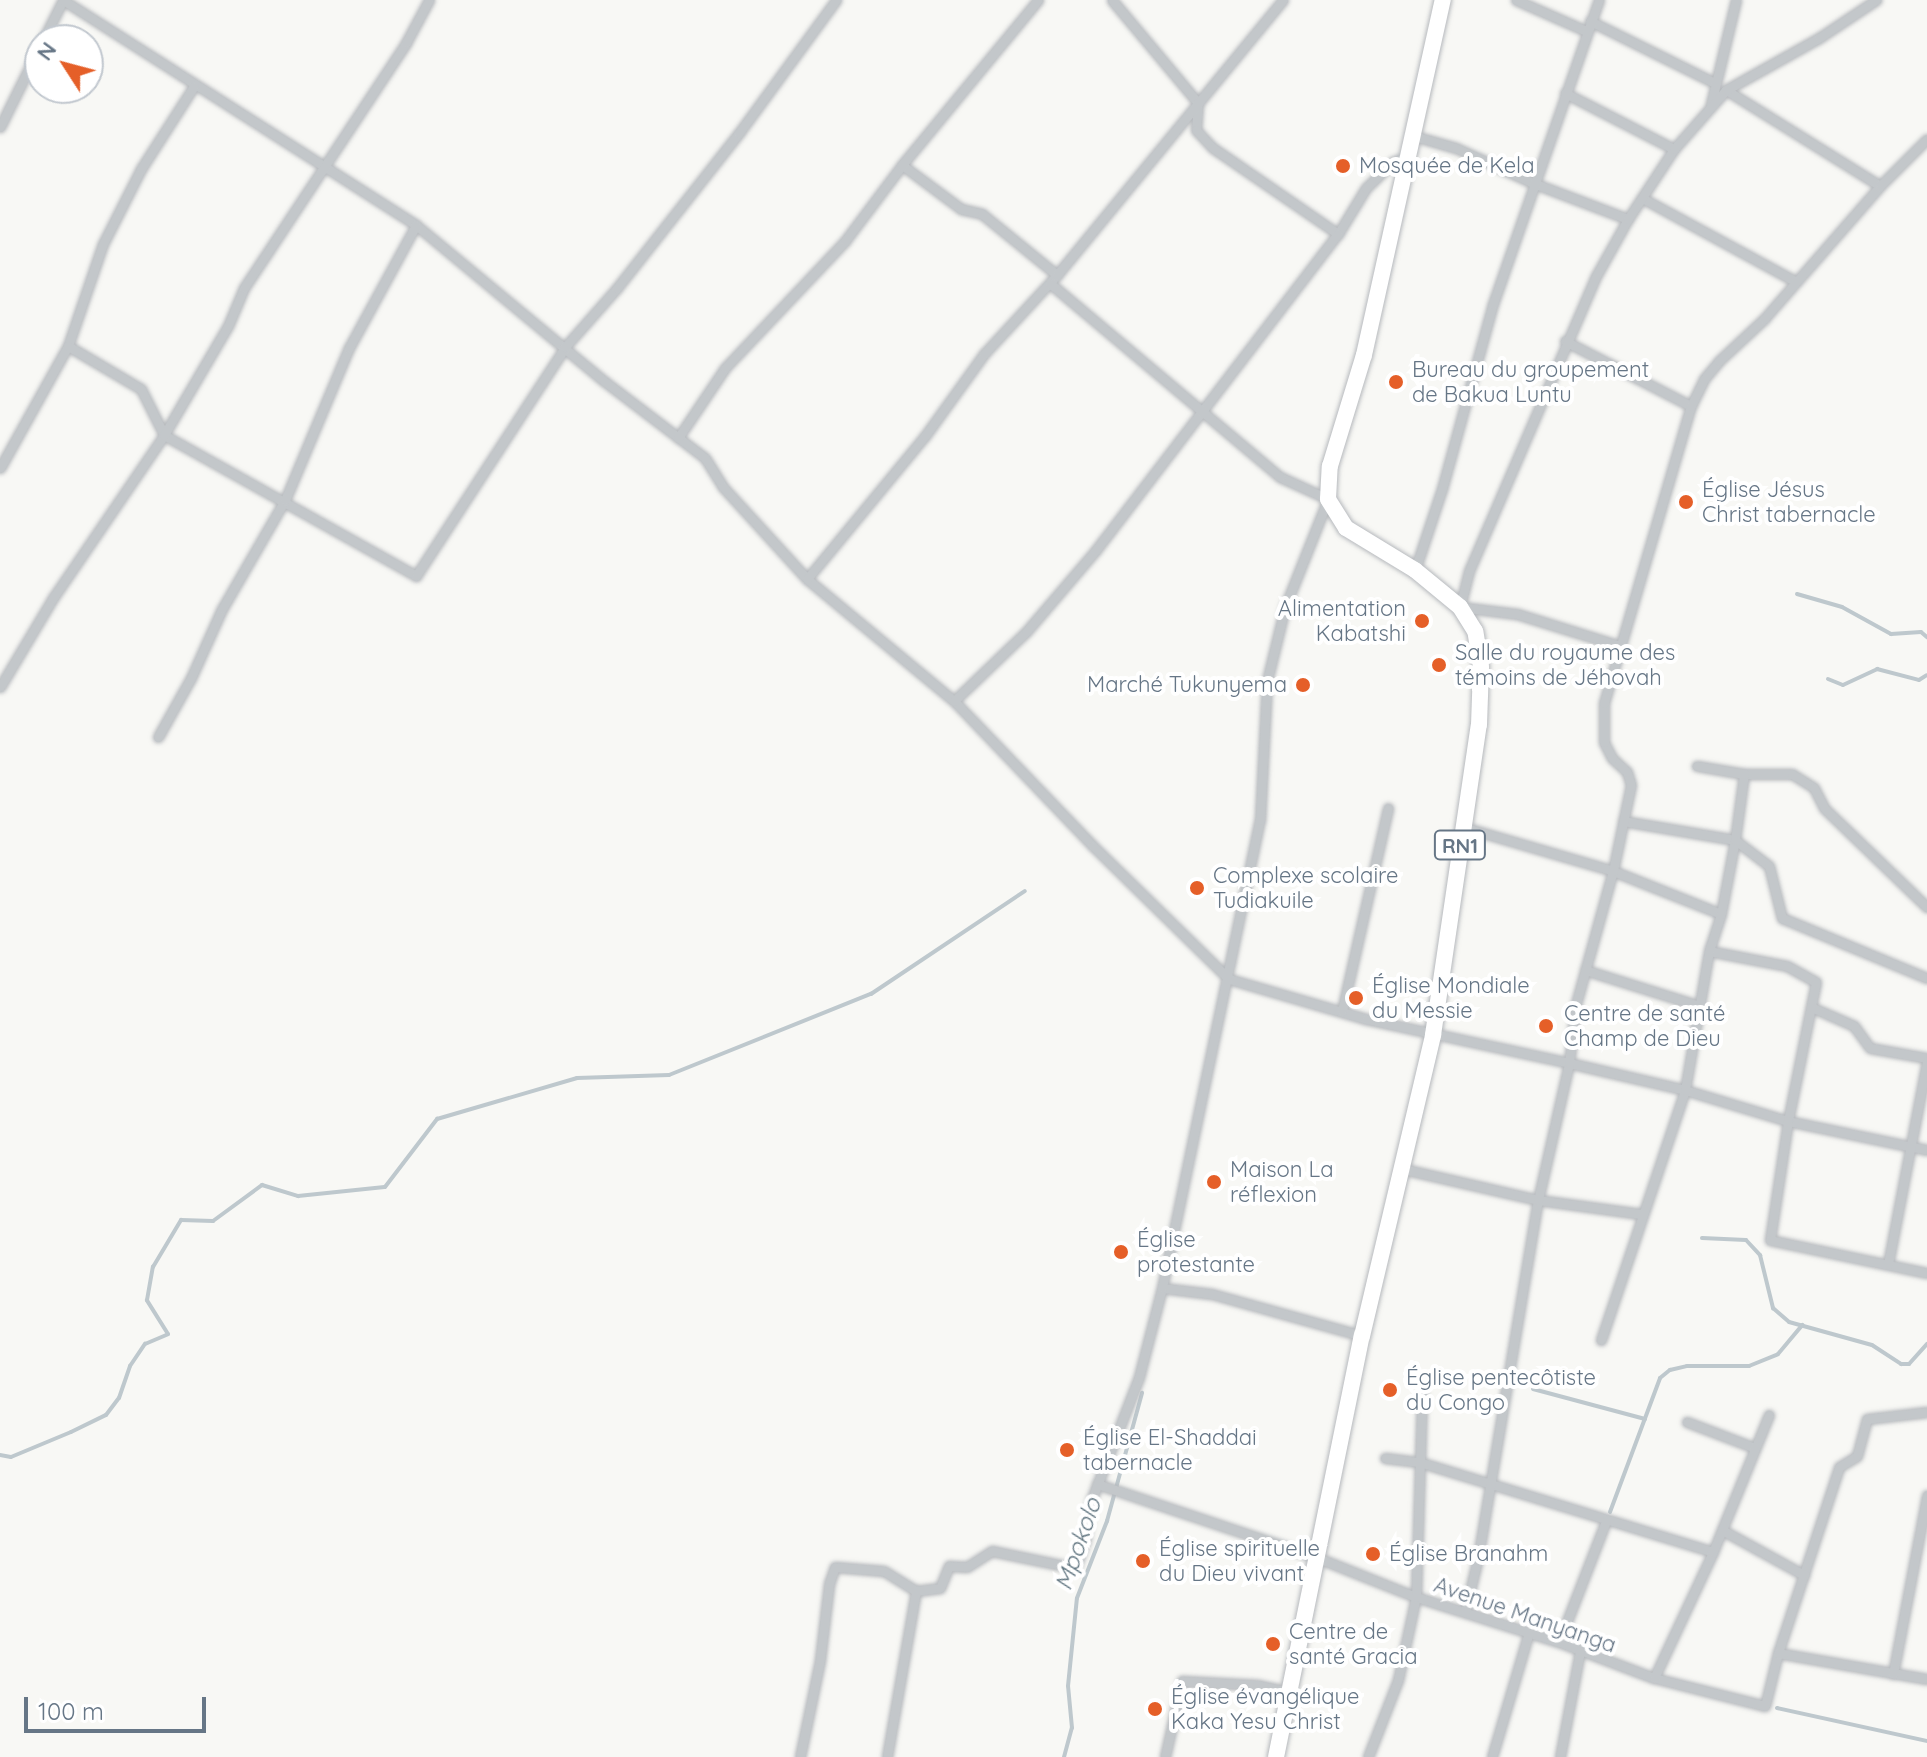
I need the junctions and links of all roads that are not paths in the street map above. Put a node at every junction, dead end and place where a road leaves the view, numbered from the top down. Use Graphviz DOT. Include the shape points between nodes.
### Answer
graph roads {
  1 [pos="429,0"];
  2 [pos="836,0"];
  3 [pos="1038,0"];
  4 [pos="1112,0"];
  5 [pos="1283,0"];
  6 [pos="1443,0"];
  7 [pos="1516,0"];
  8 [pos="1599,0"];
  9 [pos="1736,0"];
  10 [pos="1876,0"];
  11 [pos="51,24"];
  12 [pos="100,24"];
  13 [pos="1588,26"];
  14 [pos="104,27"];
  15 [pos="24,78"];
  16 [pos="1715,83"];
  17 [pos="194,86"];
  18 [pos="1726,90"];
  19 [pos="1565,93"];
  20 [pos="1198,103"];
  21 [pos="1711,104"];
  22 [pos="0,127"];
  23 [pos="1414,136"];
  24 [pos="1927,139"];
  25 [pos="1674,149"];
  26 [pos="1410,156"];
  27 [pos="902,165"];
  28 [pos="324,168"];
  29 [pos="1533,183"];
  30 [pos="1880,186"];
  31 [pos="1642,198"];
  32 [pos="1628,219"];
  33 [pos="416,225"];
  34 [pos="1338,234"];
  35 [pos="1053,279"];
  36 [pos="1795,281"];
  37 [pos="1565,341"];
  38 [pos="68,346"];
  39 [pos="565,347"];
  40 [pos="1691,406"];
  41 [pos="1202,409"];
  42 [pos="164,435"];
  43 [pos="678,438"];
  44 [pos="0,468"];
  45 [pos="1328,499"];
  46 [pos="285,500"];
  47 [pos="1415,570"];
  48 [pos="807,579"];
  49 [pos="1460,607"];
  50 [pos="1620,646"];
  51 [pos="0,687"];
  52 [pos="954,701"];
  53 [pos="158,737"];
  54 [pos="1697,766"];
  55 [pos="1744,774"];
  56 [pos="1388,808"];
  57 [pos="1623,821"];
  58 [pos="1463,827"];
  59 [pos="1735,840"];
  60 [pos="1613,871"];
  61 [pos="1927,907"];
  62 [pos="1721,914"];
  63 [pos="1709,951"];
  64 [pos="1585,970"];
  65 [pos="1927,978"];
  66 [pos="1229,979"];
  67 [pos="1700,1006"];
  68 [pos="1811,1007"];
  69 [pos="1342,1011"];
  70 [pos="1433,1035"];
  71 [pos="1927,1060"];
  72 [pos="1569,1063"];
  73 [pos="1685,1090"];
  74 [pos="1788,1121"];
  75 [pos="1913,1147"];
  76 [pos="1927,1150"];
  77 [pos="1403,1169"];
  78 [pos="1538,1200"];
  79 [pos="1641,1214"];
  80 [pos="1888,1264"];
  81 [pos="1927,1273"];
  82 [pos="1162,1288"];
  83 [pos="1362,1336"];
  84 [pos="1601,1340"];
  85 [pos="1422,1393"];
  86 [pos="1927,1412"];
  87 [pos="1769,1415"];
  88 [pos="1687,1422"];
  89 [pos="1755,1448"];
  90 [pos="1385,1458"];
  91 [pos="1419,1462"];
  92 [pos="1097,1484"];
  93 [pos="1490,1484"];
  94 [pos="1927,1495"];
  95 [pos="1606,1521"];
  96 [pos="1722,1530"];
  97 [pos="1713,1552"];
  98 [pos="1318,1558"];
  99 [pos="1804,1575"];
  100 [pos="916,1591"];
  101 [pos="1416,1597"];
  102 [pos="1465,1612"];
  103 [pos="1529,1632"];
  104 [pos="1559,1642"];
  105 [pos="1580,1651"];
  106 [pos="1778,1653"];
  107 [pos="1893,1674"];
  108 [pos="1654,1678"];
  109 [pos="1927,1679"];
  110 [pos="1290,1692"];
  111 [pos="800,1757"];
  112 [pos="887,1757"];
  113 [pos="1165,1757"];
  114 [pos="1276,1757"];
  115 [pos="1368,1757"];
  116 [pos="1492,1757"];
  117 [pos="1560,1757"];
  1 -- 28 [label="street"];
  2 -- 39 [label="street" via="729,146"];
  3 -- 27 [label="street"];
  4 -- 20 [label="street"];
  5 -- 20 [label="street"];
  6 -- 23 [label="highway"];
  7 -- 13 [label="street"];
  8 -- 13 [label="street"];
  9 -- 16 [label="street"];
  10 -- 18 [label="street"];
  11 -- 12 [label="street" via="63,0"];
  13 -- 16 [label="street"];
  13 -- 19 [label="street"];
  14 -- 17 [label="street"];
  15 -- 22 [label="street"];
  16 -- 21 [label="street"];
  17 -- 28 [label="street"];
  17 -- 38 [label="street" via="141,169 103,244"];
  18 -- 21 [label="street"];
  18 -- 30 [label="street"];
  19 -- 25 [label="street"];
  19 -- 29 [label="street"];
  20 -- 34 [label="street" via="1196,130 1213,148"];
  20 -- 35 [label="street"];
  21 -- 25 [label="street"];
  23 -- 26 [label="highway"];
  23 -- 29 [label="street" via="1456,148"];
  24 -- 30 [label="street"];
  25 -- 31 [label="street"];
  26 -- 34 [label="street" via="1393,162 1366,188"];
  26 -- 45 [label="highway" via="1364,355 1330,466"];
  27 -- 35 [label="street" via="961,209 982,214"];
  27 -- 43 [label="street" via="845,241 725,368"];
  28 -- 33 [label="street"];
  28 -- 42 [label="street" via="244,288 228,326"];
  29 -- 32 [label="street"];
  29 -- 47 [label="street"];
  30 -- 36 [label="street"];
  31 -- 32 [label="street"];
  31 -- 36 [label="street"];
  32 -- 37 [label="street"];
  33 -- 39 [label="street"];
  33 -- 46 [label="street" via="325,399"];
  34 -- 41 [label="street"];
  35 -- 41 [label="street"];
  35 -- 48 [label="street" via="984,354 925,436"];
  36 -- 40 [label="street" via="1704,379"];
  37 -- 40 [label="street"];
  37 -- 49 [label="street" via="1469,571"];
  38 -- 42 [label="street" via="141,389"];
  38 -- 44 [label="street"];
  39 -- 43 [label="street"];
  39 -- 46 [label="street" via="416,576"];
  40 -- 50 [label="street"];
  41 -- 45 [label="street" via="1280,477"];
  41 -- 52 [label="street" via="1096,550 1036,620"];
  42 -- 46 [label="street"];
  42 -- 51 [label="street" via="53,598"];
  43 -- 48 [label="street" via="705,458 723,487"];
  45 -- 47 [label="highway, RN1" via="1346,528"];
  45 -- 66 [label="street" via="1285,607 1267,681 1260,820"];
  46 -- 53 [label="street" via="222,609"];
  47 -- 49 [label="highway, RN1"];
  48 -- 52 [label="street"];
  49 -- 50 [label="street" via="1517,614"];
  49 -- 58 [label="highway, RN1" via="1475,631 1481,667 1479,725"];
  50 -- 57 [label="street" via="1602,717 1604,742 1631,785"];
  52 -- 66 [label="street"];
  54 -- 55 [label="street"];
  55 -- 59 [label="street"];
  55 -- 61 [label="street" via="1792,774 1814,788 1824,808"];
  56 -- 69 [label="street"];
  57 -- 59 [label="street"];
  57 -- 60 [label="street"];
  58 -- 60 [label="street"];
  58 -- 70 [label="highway, RN1"];
  59 -- 62 [label="street"];
  59 -- 65 [label="street" via="1769,866 1782,918"];
  60 -- 62 [label="street"];
  60 -- 64 [label="street"];
  62 -- 63 [label="street"];
  63 -- 67 [label="street"];
  63 -- 68 [label="street" via="1787,966 1816,982"];
  64 -- 67 [label="street"];
  64 -- 72 [label="street"];
  66 -- 69 [label="street"];
  66 -- 82 [label="street"];
  67 -- 73 [label="street"];
  68 -- 71 [label="street" via="1854,1026 1870,1048"];
  68 -- 74 [label="street"];
  69 -- 70 [label="street"];
  70 -- 72 [label="street"];
  70 -- 77 [label="highway, RN1"];
  71 -- 75 [label="street"];
  72 -- 73 [label="street"];
  72 -- 78 [label="street"];
  73 -- 74 [label="street"];
  73 -- 79 [label="street"];
  74 -- 75 [label="street"];
  74 -- 80 [label="street" via="1770,1240"];
  75 -- 76 [label="street"];
  75 -- 80 [label="street"];
  77 -- 78 [label="street"];
  77 -- 83 [label="highway, RN1"];
  78 -- 79 [label="street"];
  78 -- 93 [label="street"];
  79 -- 84 [label="street"];
  80 -- 81 [label="street"];
  82 -- 83 [label="street" via="1212,1294"];
  82 -- 92 [label="street" via="1139,1377"];
  83 -- 98 [label="highway, RN1"];
  85 -- 91 [label="street"];
  86 -- 99 [label="street" via="1867,1419 1857,1456 1839,1467"];
  87 -- 89 [label="street"];
  88 -- 89 [label="street"];
  89 -- 96 [label="street"];
  90 -- 91 [label="street"];
  91 -- 93 [label="street"];
  91 -- 101 [label="street"];
  92 -- 98 [label="street, Avenue Manyanga"];
  92 -- 100 [label="street" via="1075,1568 992,1551 967,1567 949,1566 940,1588"];
  93 -- 95 [label="street"];
  93 -- 102 [label="street"];
  94 -- 107 [label="street"];
  95 -- 97 [label="street"];
  95 -- 104 [label="street"];
  96 -- 97 [label="street"];
  96 -- 99 [label="street"];
  97 -- 108 [label="street"];
  98 -- 101 [label="street, Avenue Manyanga"];
  98 -- 110 [label="highway, RN1"];
  99 -- 106 [label="street"];
  100 -- 111 [label="street" via="884,1571 835,1567"];
  100 -- 112 [label="street"];
  101 -- 102 [label="street, Avenue Manyanga"];
  101 -- 115 [label="street" via="1398,1680"];
  102 -- 103 [label="street, Avenue Manyanga"];
  103 -- 104 [label="street, Avenue Manyanga"];
  103 -- 116 [label="street"];
  104 -- 105 [label="street, Avenue Manyanga"];
  105 -- 108 [label="street, Avenue Manyanga"];
  105 -- 117 [label="street"];
  106 -- 107 [label="street"];
  106 -- 108 [label="street, Avenue Manyanga" via="1765,1706"];
  107 -- 109 [label="street"];
  110 -- 113 [label="street" via="1182,1681"];
  110 -- 114 [label="highway, RN1"];
}
